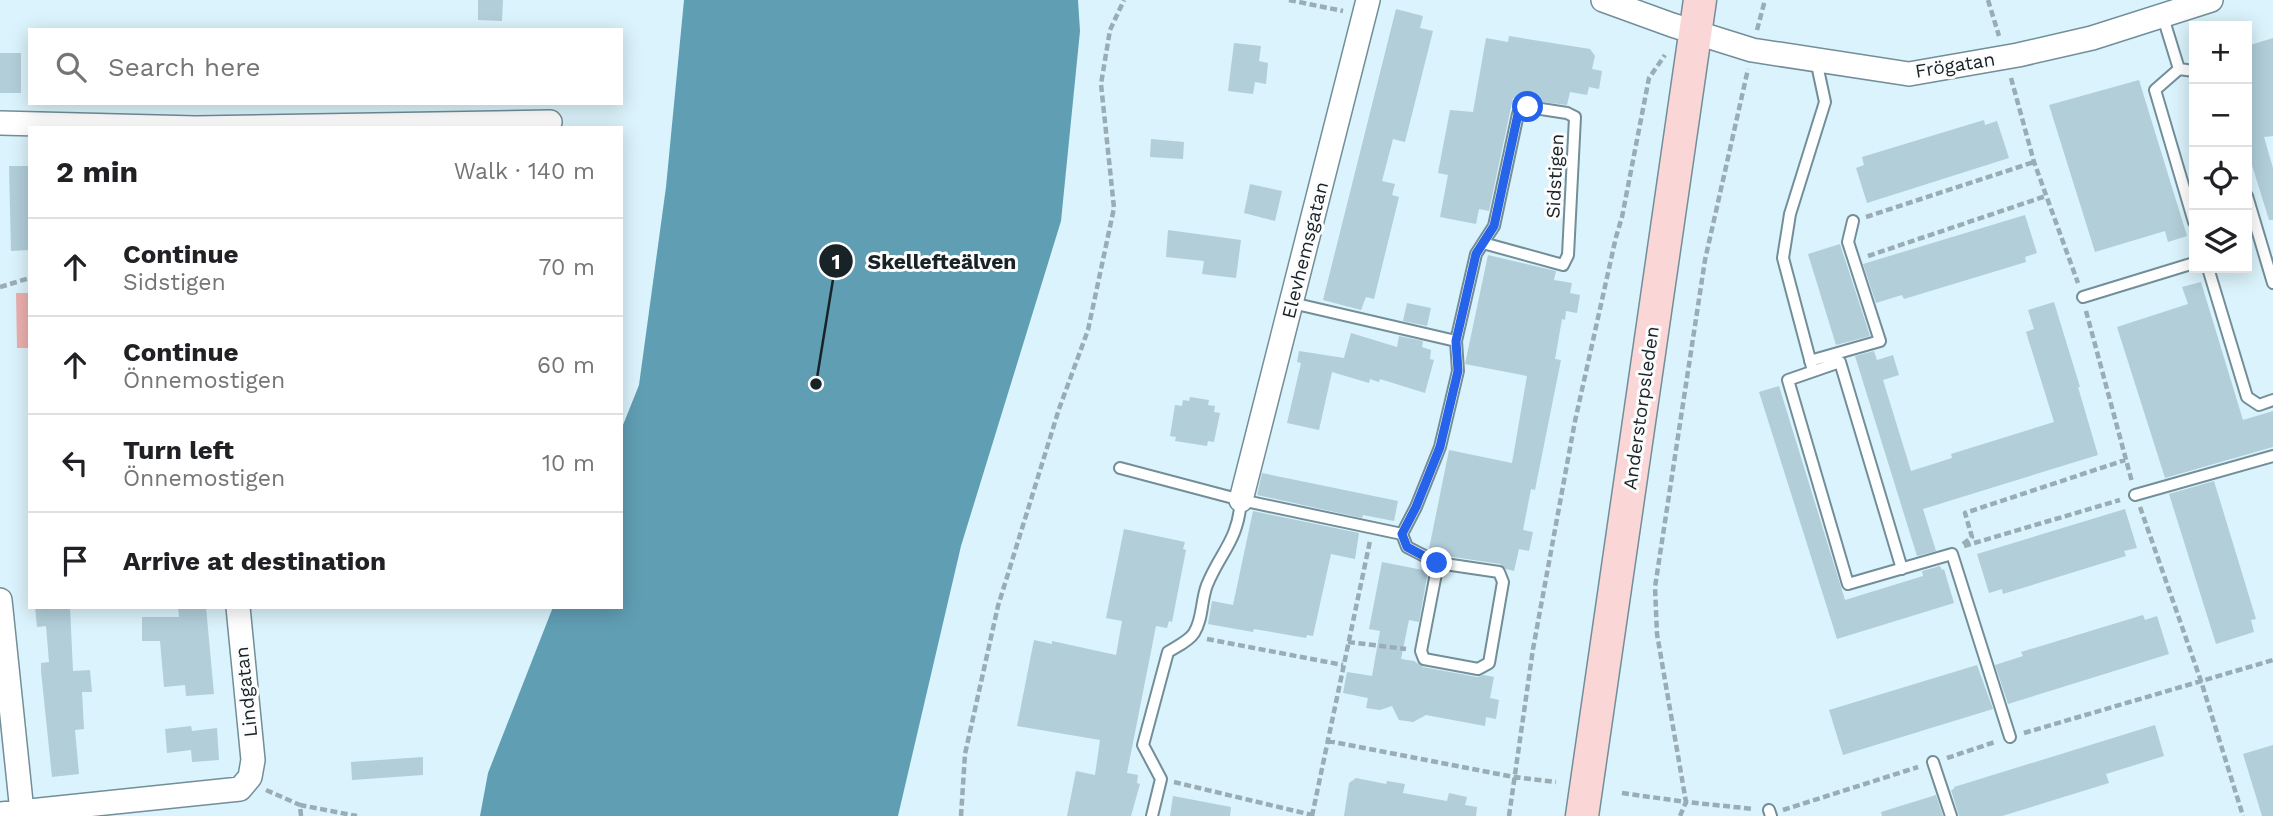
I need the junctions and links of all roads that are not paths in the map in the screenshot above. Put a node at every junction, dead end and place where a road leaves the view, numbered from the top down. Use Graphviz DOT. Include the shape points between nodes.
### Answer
graph roads {
  1 [pos="1603,0"];
  2 [pos="1700,0"];
  3 [pos="2211,0"];
  4 [pos="1366,7"];
  5 [pos="2175,7"];
  6 [pos="1684,29"];
  7 [pos="1816,60"];
  8 [pos="2179,69"];
  9 [pos="2189,70"];
  10 [pos="550,122"];
  11 [pos="0,123"];
  12 [pos="118,126"];
  13 [pos="368,126"];
  14 [pos="414,126"];
  15 [pos="2190,210"];
  16 [pos="2251,210"];
  17 [pos="1853,221"];
  18 [pos="1483,243"];
  19 [pos="2189,265"];
  20 [pos="2210,273"];
  21 [pos="2273,282"];
  22 [pos="2083,297"];
  23 [pos="1292,303"];
  24 [pos="1456,341"];
  25 [pos="1811,366"];
  26 [pos="2272,402"];
  27 [pos="2273,456"];
  28 [pos="1120,468"];
  29 [pos="2135,495"];
  30 [pos="1241,500"];
  31 [pos="1402,534"];
  32 [pos="1437,563"];
  33 [pos="1902,569"];
  34 [pos="0,600"];
  35 [pos="238,609"];
  36 [pos="2010,737"];
  37 [pos="1933,762"];
  38 [pos="11,813"];
  39 [pos="1152,816"];
  40 [pos="1582,816"];
  41 [pos="1951,816"];
  1 -- 6 [label="street"];
  2 -- 6 [label="main road, Anderstorpsleden"];
  3 -- 5 [label="street, Frögatan"];
  4 -- 23 [label="street, Elevhemsgatan"];
  5 -- 7 [label="street, Frögatan" via="2092,38 1909,74"];
  5 -- 8 [label="lane"];
  6 -- 7 [label="street, Frögatan" via="1752,50"];
  6 -- 40 [label="main road, Anderstorpsleden"];
  7 -- 25 [label="lane" via="1825,102 1790,214 1783,258"];
  8 -- 9 [label="lane"];
  8 -- 15 [label="lane" via="2155,90"];
  10 -- 14 [label="street"];
  11 -- 12 [label="street"];
  13 -- 14 [label="street"];
  16 -- 21 [label="lane"];
  17 -- 25 [label="lane" via="1848,242 1880,341"];
  18 -- 18 [label="lane, Sidstigen" via="1494,226 1518,114 1528,107 1575,117 1568,255 1563,265"];
  18 -- 24 [label="lane, Sidstigen" via="1476,254"];
  19 -- 22 [label="lane"];
  20 -- 26 [label="lane" via="2247,397 2259,405"];
  23 -- 24 [label="lane"];
  23 -- 30 [label="street, Elevhemsgatan"];
  24 -- 31 [label="lane, Sidstigen" via="1458,371 1440,447"];
  25 -- 33 [label="lane" via="1840,362"];
  25 -- 33 [label="lane" via="1788,380 1849,584"];
  27 -- 29 [label="lane"];
  28 -- 30 [label="lane"];
  30 -- 31 [label="lane"];
  30 -- 39 [label="lane" via="1240,520 1206,586 1197,628 1168,652 1143,746 1161,779"];
  31 -- 32 [label="lane" via="1407,547"];
  32 -- 32 [label="lane" via="1499,572 1503,582 1489,663 1478,669 1424,659 1421,651"];
  33 -- 36 [label="lane" via="1952,554"];
  34 -- 38 [label="street"];
  35 -- 38 [label="street, Lindgatan" via="253,760 250,777 240,789"];
  37 -- 41 [label="lane"];
}
